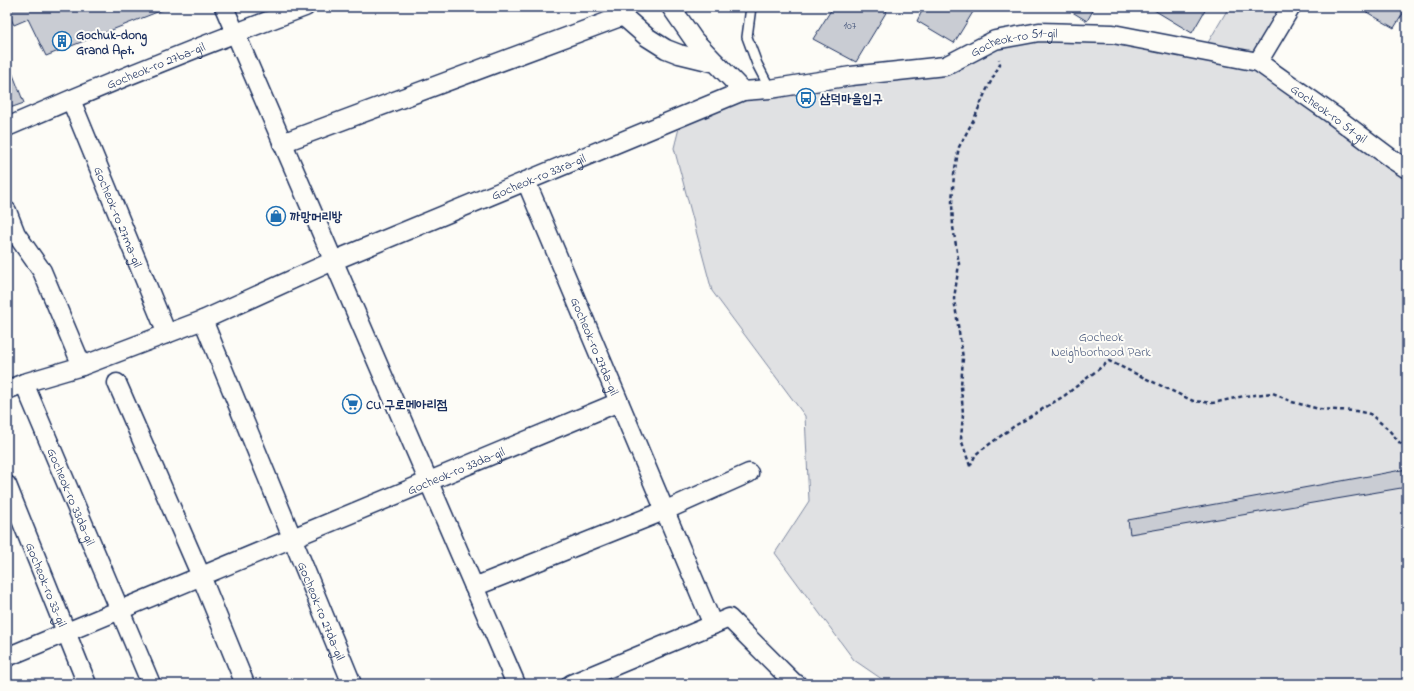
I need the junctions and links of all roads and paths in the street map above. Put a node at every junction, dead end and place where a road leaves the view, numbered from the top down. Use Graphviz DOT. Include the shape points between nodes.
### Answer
graph roads {
  1 [pos="224,7"];
  2 [pos="305,7"];
  3 [pos="672,7"];
  4 [pos="751,7"];
  5 [pos="1291,7"];
  6 [pos="623,11"];
  7 [pos="235,33"];
  8 [pos="995,40"];
  9 [pos="1258,62"];
  10 [pos="716,63"];
  11 [pos="770,89"];
  12 [pos="743,91"];
  13 [pos="71,100"];
  14 [pos="7,127"];
  15 [pos="282,143"];
  16 [pos="1407,169"];
  17 [pos="526,181"];
  18 [pos="7,211"];
  19 [pos="333,261"];
  20 [pos="203,320"];
  21 [pos="167,334"];
  22 [pos="82,366"];
  23 [pos="24,383"];
  24 [pos="117,383"];
  25 [pos="7,390"];
  26 [pos="618,402"];
  27 [pos="1405,449"];
  28 [pos="749,473"];
  29 [pos="428,481"];
  30 [pos="7,485"];
  31 [pos="664,511"];
  32 [pos="292,538"];
  33 [pos="200,576"];
  34 [pos="474,587"];
  35 [pos="120,609"];
  36 [pos="721,621"];
  37 [pos="66,632"];
  38 [pos="7,657"];
  39 [pos="87,684"];
  40 [pos="151,684"];
  41 [pos="245,684"];
  42 [pos="352,684"];
  43 [pos="516,684"];
  44 [pos="571,684"];
  45 [pos="797,684"];
  1 -- 7 [label="street"];
  2 -- 7 [label="street, Gocheok-ro 27ba-gil"];
  3 -- 10 [label="street" via="694,40"];
  4 -- 11 [label="lane" via="747,37"];
  5 -- 9 [label="street"];
  6 -- 10 [label="street" via="647,37 666,49"];
  6 -- 15 [label="street"];
  7 -- 13 [label="street, Gocheok-ro 27ba-gil"];
  7 -- 15 [label="street"];
  8 -- 9 [label="street, Gocheok-ro 51-gil" via="1038,32 1113,34"];
  8 -- 11 [label="street, Gocheok-ro 51-gil" via="945,66 851,76"];
  8 -- 27 [label="path" via="1000,64 959,147 952,202 959,264 954,299 963,358 961,439 970,466 976,454 1013,427 1064,396 1109,361 1193,401 1213,403 1273,393 1292,402 1319,409 1370,414 1388,429"];
  9 -- 16 [label="street, Gocheok-ro 51-gil"];
  10 -- 12 [label="street"];
  11 -- 12 [label="street, Gocheok-ro 51-gil"];
  12 -- 17 [label="street, Gocheok-ro 33ra-gil"];
  13 -- 14 [label="street, Gocheok-ro 27ba-gil"];
  13 -- 21 [label="street, Gocheok-ro 27ma-gil"];
  15 -- 19 [label="street"];
  17 -- 19 [label="street, Gocheok-ro 33ra-gil"];
  17 -- 26 [label="street, Gocheok-ro 27da-gil"];
  18 -- 22 [label="street" via="16,234 42,271"];
  19 -- 20 [label="street"];
  19 -- 29 [label="street"];
  20 -- 21 [label="street"];
  20 -- 32 [label="street"];
  21 -- 22 [label="street"];
  22 -- 23 [label="street"];
  23 -- 25 [label="street"];
  23 -- 35 [label="street, Gocheok-ro 33da-gil"];
  24 -- 33 [label="street"];
  26 -- 29 [label="street, Gocheok-ro 33da-gil"];
  26 -- 31 [label="street, Gocheok-ro 27da-gil"];
  28 -- 31 [label="street"];
  29 -- 32 [label="street, Gocheok-ro 33da-gil"];
  29 -- 34 [label="street"];
  30 -- 37 [label="street, Gocheok-ro 33-gil"];
  31 -- 34 [label="street"];
  31 -- 36 [label="street, Gocheok-ro 27da-gil"];
  32 -- 33 [label="street, Gocheok-ro 33da-gil"];
  32 -- 42 [label="street, Gocheok-ro 27da-gil"];
  33 -- 35 [label="street, Gocheok-ro 33da-gil"];
  33 -- 41 [label="street"];
  34 -- 43 [label="street"];
  35 -- 37 [label="street, Gocheok-ro 33da-gil"];
  35 -- 40 [label="street"];
  36 -- 44 [label="street"];
  36 -- 45 [label="street"];
  37 -- 38 [label="street, Gocheok-ro 33da-gil"];
  37 -- 39 [label="street, Gocheok-ro 33-gil"];
}
